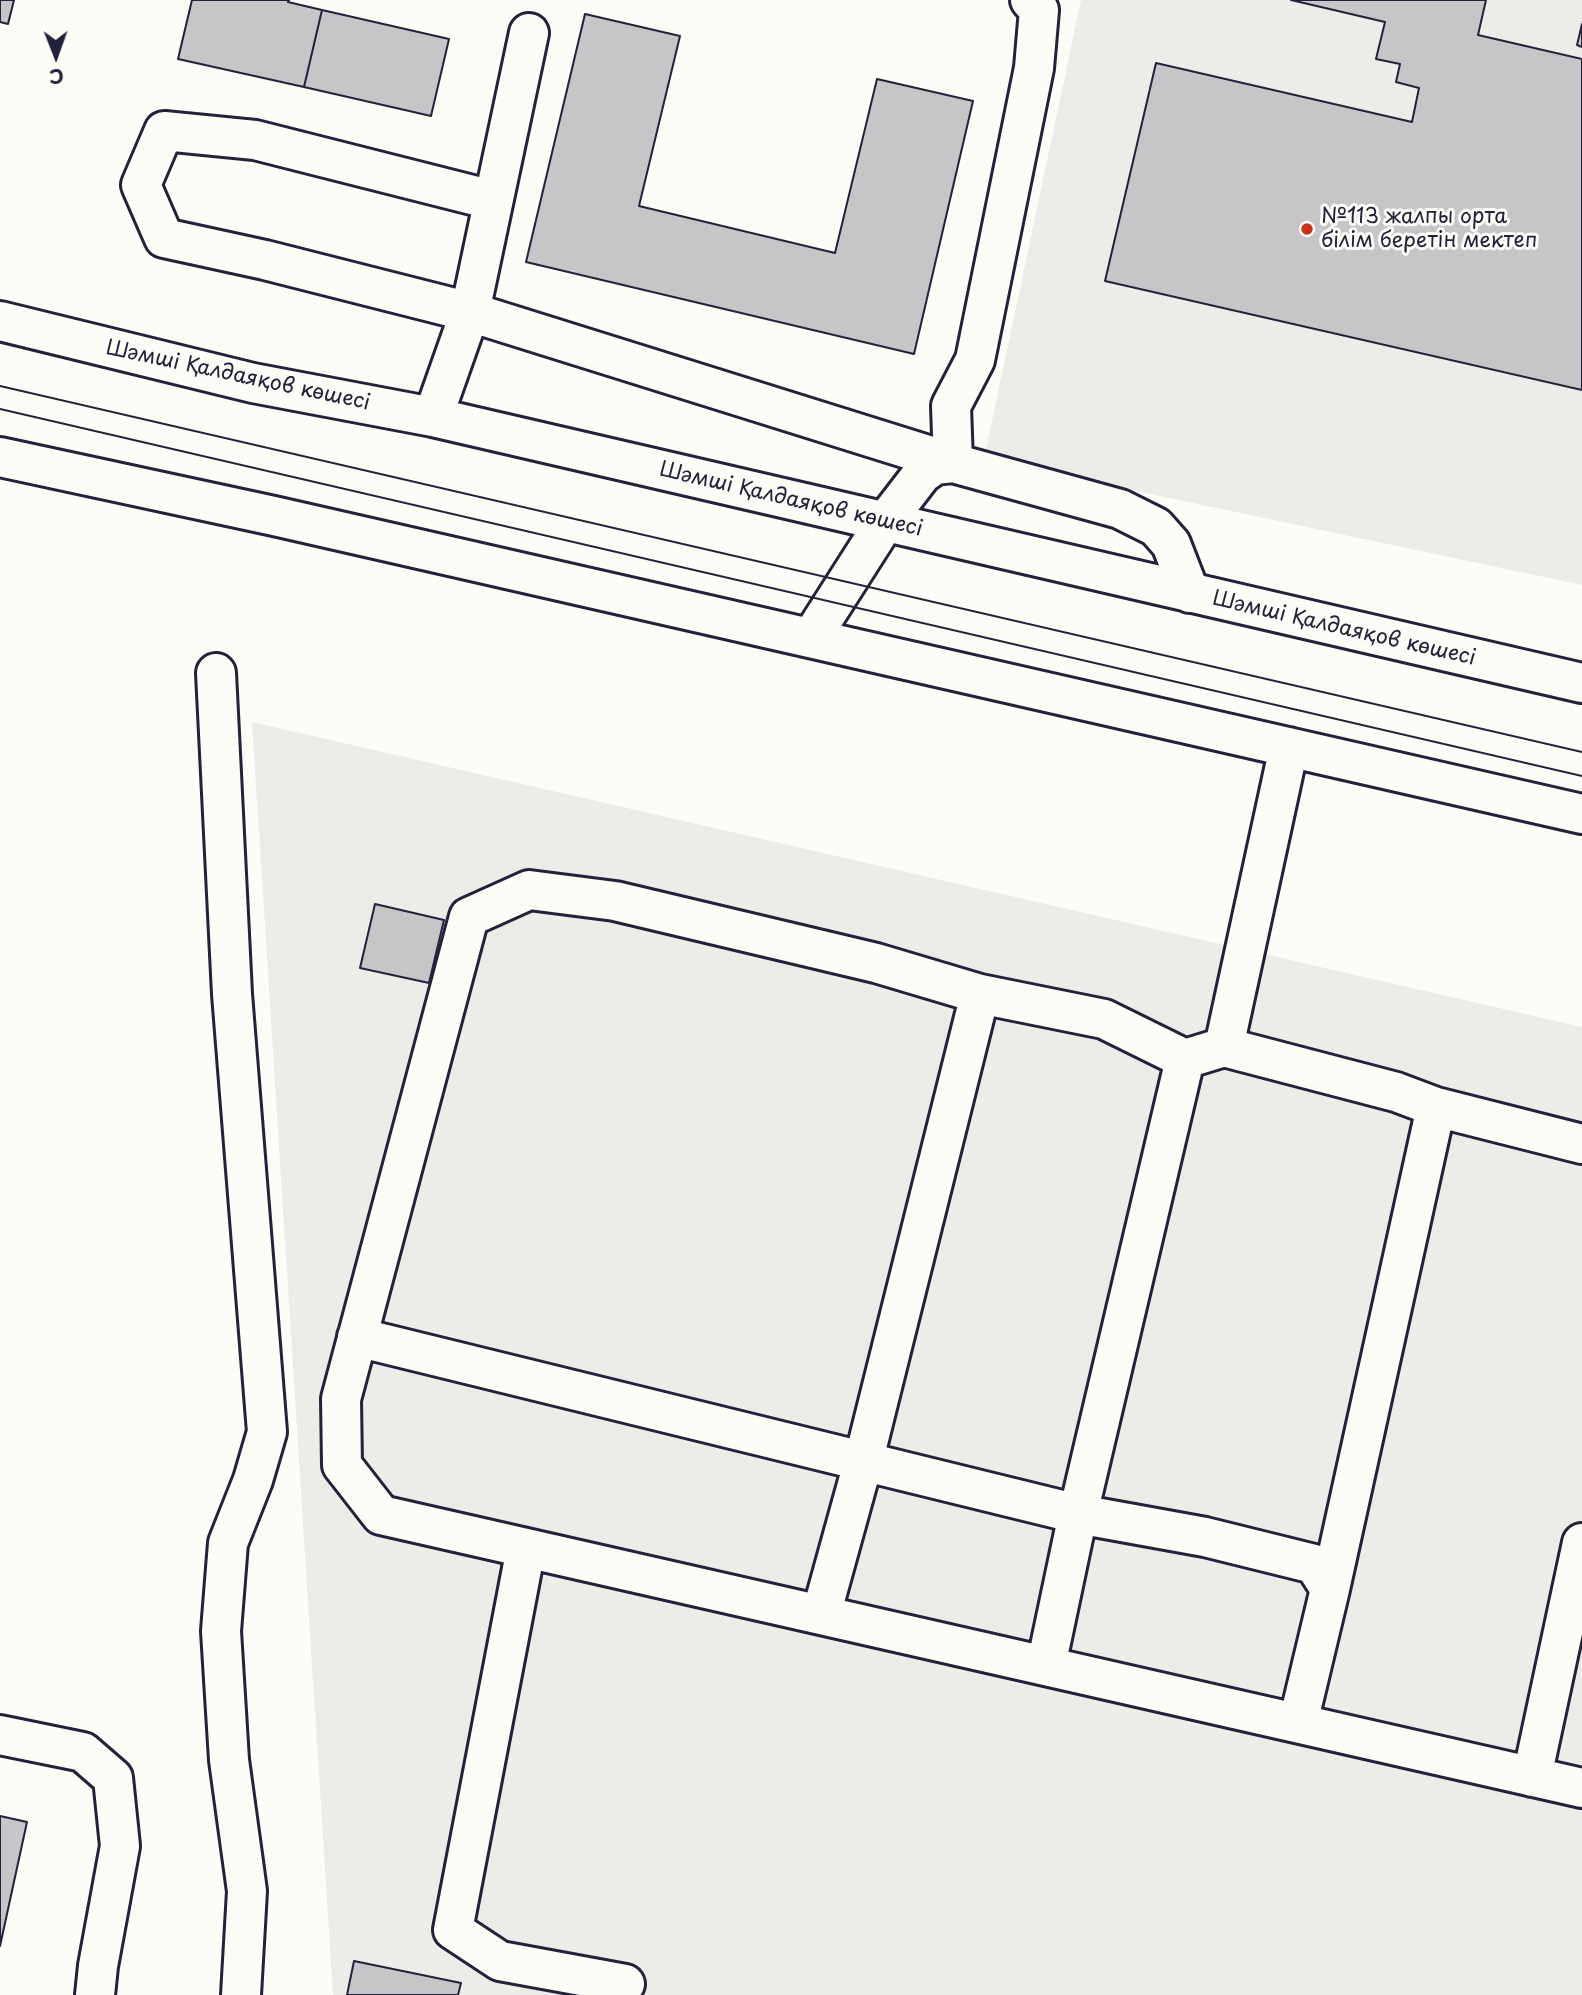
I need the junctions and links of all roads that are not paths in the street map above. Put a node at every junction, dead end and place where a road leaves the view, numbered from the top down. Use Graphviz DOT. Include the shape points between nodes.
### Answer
graph roads {
  1 [pos="1030,0"];
  2 [pos="529,33"];
  3 [pos="492,200"];
  4 [pos="470,312"];
  5 [pos="0,321"];
  6 [pos="433,417"];
  7 [pos="0,457"];
  8 [pos="953,463"];
  9 [pos="885,522"];
  10 [pos="1190,593"];
  11 [pos="811,638"];
  12 [pos="216,673"];
  13 [pos="1582,683"];
  14 [pos="1289,747"];
  15 [pos="1582,814"];
  16 [pos="980,993"];
  17 [pos="1224,1047"];
  18 [pos="1185,1059"];
  19 [pos="1436,1107"];
  20 [pos="1582,1144"];
  21 [pos="357,1337"];
  22 [pos="863,1462"];
  23 [pos="1078,1514"];
  24 [pos="1582,1543"];
  25 [pos="526,1548"];
  26 [pos="1331,1589"];
  27 [pos="821,1615"];
  28 [pos="1046,1666"];
  29 [pos="1298,1723"];
  30 [pos="0,1735"];
  31 [pos="1532,1777"];
  32 [pos="1582,1788"];
  33 [pos="625,1984"];
  34 [pos="95,1995"];
  35 [pos="241,1995"];
  1 -- 8 [label="street" via="1039,10 1034,68 975,360 951,406"];
  2 -- 3 [label="street"];
  3 -- 4 [label="street"];
  3 -- 4 [label="street" via="255,140 164,131 141,185 164,238"];
  4 -- 6 [label="street"];
  4 -- 8 [label="street"];
  5 -- 6 [label="street, Шәмші Қалдаяқов көшесі" via="253,383"];
  6 -- 9 [label="street, Шәмші Қалдаяқов көшесі"];
  7 -- 11 [label="street"];
  8 -- 9 [label="street" via="935,465 922,474"];
  8 -- 10 [label="street" via="1121,509 1156,527 1171,544"];
  9 -- 10 [label="street, Шәмші Қалдаяқов көшесі"];
  9 -- 11 [label="street"];
  10 -- 13 [label="street, Шәмші Қалдаяқов көшесі"];
  11 -- 14 [label="street"];
  12 -- 35 [label="street" via="232,994 267,1432 228,1543 221,1631 229,1760 247,1891"];
  14 -- 15 [label="street"];
  14 -- 17 [label="street"];
  16 -- 18 [label="street" via="1104,1019"];
  16 -- 21 [label="street" via="876,963 615,901 529,890 469,917"];
  16 -- 22 [label="street"];
  17 -- 18 [label="street"];
  17 -- 19 [label="street" via="1396,1092"];
  18 -- 23 [label="street"];
  19 -- 20 [label="street"];
  19 -- 26 [label="street"];
  21 -- 22 [label="street"];
  21 -- 25 [label="street" via="341,1399 342,1465 381,1515"];
  22 -- 23 [label="street"];
  22 -- 27 [label="street"];
  23 -- 26 [label="street" via="1205,1537 1314,1564"];
  23 -- 28 [label="street"];
  24 -- 31 [label="street"];
  25 -- 27 [label="street"];
  25 -- 33 [label="street" via="453,1930 500,1961"];
  26 -- 29 [label="street"];
  27 -- 28 [label="street"];
  28 -- 29 [label="street"];
  29 -- 31 [label="street"];
  30 -- 34 [label="street" via="83,1752 113,1778 120,1846"];
  31 -- 32 [label="street"];
}
